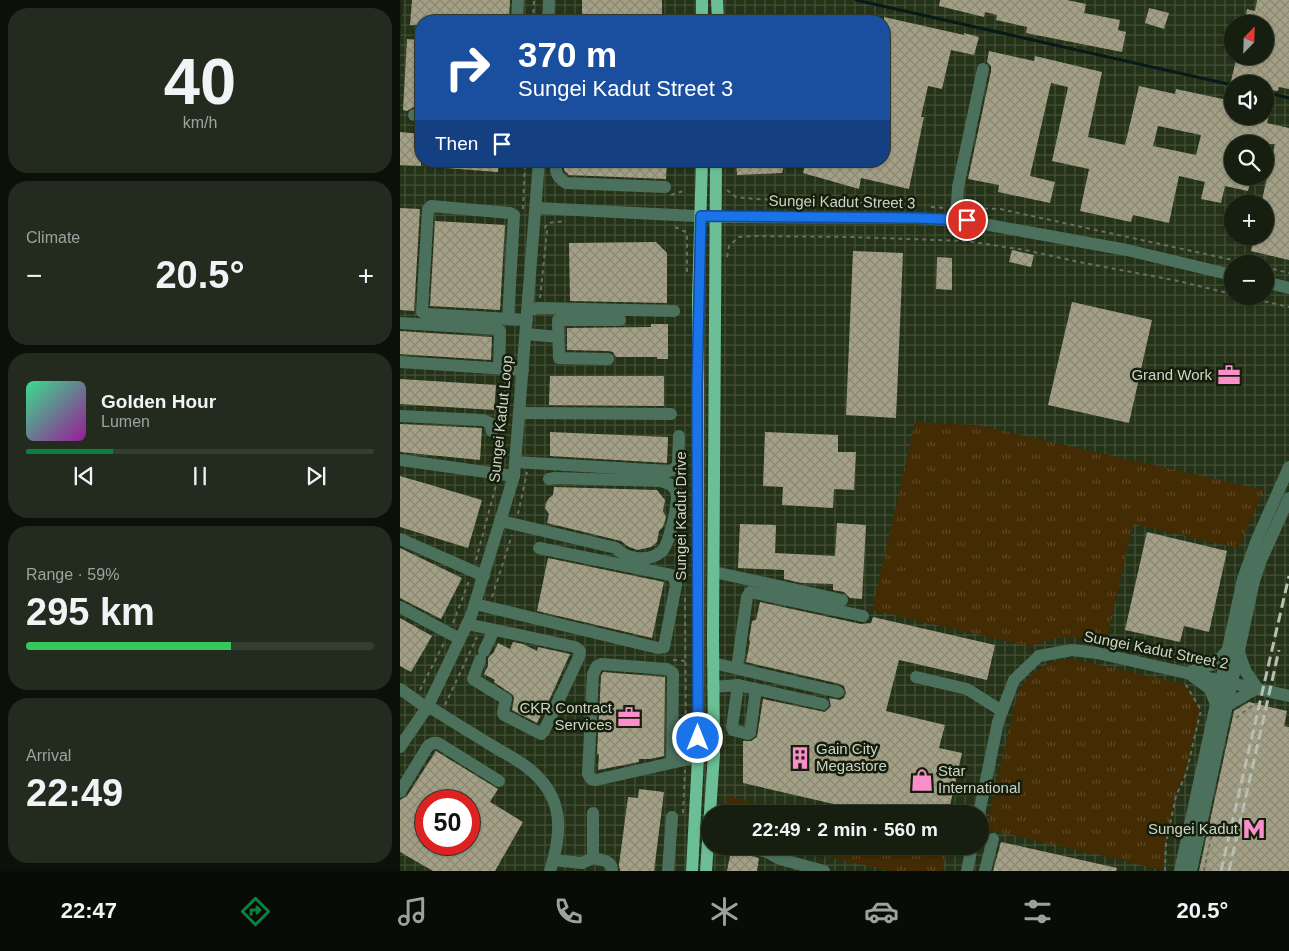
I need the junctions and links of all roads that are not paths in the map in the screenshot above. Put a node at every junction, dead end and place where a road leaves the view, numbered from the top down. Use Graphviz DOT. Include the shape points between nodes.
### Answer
graph roads {
  1 [pos="518,0"];
  2 [pos="549,0"];
  3 [pos="702,0"];
  4 [pos="717,0"];
  5 [pos="517,15"];
  6 [pos="548,15"];
  7 [pos="702,15"];
  8 [pos="718,15"];
  9 [pos="983,68"];
  10 [pos="539,167"];
  11 [pos="556,167"];
  12 [pos="702,167"];
  13 [pos="716,167"];
  14 [pos="665,187"];
  15 [pos="536,208"];
  16 [pos="701,216"];
  17 [pos="715,217"];
  18 [pos="956,220"];
  19 [pos="1224,272"];
  20 [pos="1274,284"];
  21 [pos="1289,288"];
  22 [pos="674,311"];
  23 [pos="528,315"];
  24 [pos="508,319"];
  25 [pos="620,320"];
  26 [pos="400,322"];
  27 [pos="526,334"];
  28 [pos="558,337"];
  29 [pos="608,359"];
  30 [pos="400,362"];
  31 [pos="499,368"];
  32 [pos="523,370"];
  33 [pos="519,413"];
  34 [pos="671,414"];
  35 [pos="400,416"];
  36 [pos="492,431"];
  37 [pos="678,436"];
  38 [pos="400,460"];
  39 [pos="515,462"];
  40 [pos="1289,467"];
  41 [pos="514,476"];
  42 [pos="549,479"];
  43 [pos="1289,498"];
  44 [pos="501,521"];
  45 [pos="400,539"];
  46 [pos="539,548"];
  47 [pos="714,572"];
  48 [pos="484,576"];
  49 [pos="842,600"];
  50 [pos="475,604"];
  51 [pos="400,607"];
  52 [pos="863,616"];
  53 [pos="467,624"];
  54 [pos="494,630"];
  55 [pos="460,639"];
  56 [pos="1233,651"];
  57 [pos="713,663"];
  58 [pos="737,668"];
  59 [pos="1187,673"];
  60 [pos="916,677"];
  61 [pos="1226,681"];
  62 [pos="738,685"];
  63 [pos="714,687"];
  64 [pos="1257,688"];
  65 [pos="400,689"];
  66 [pos="756,689"];
  67 [pos="838,692"];
  68 [pos="1289,696"];
  69 [pos="823,704"];
  70 [pos="1221,705"];
  71 [pos="427,707"];
  72 [pos="1002,711"];
  73 [pos="400,747"];
  74 [pos="698,757"];
  75 [pos="672,762"];
  76 [pos="499,780"];
  77 [pos="400,792"];
  78 [pos="981,805"];
  79 [pos="593,813"];
  80 [pos="672,817"];
  81 [pos="993,839"];
  82 [pos="773,855"];
  83 [pos="970,855"];
  84 [pos="593,858"];
  85 [pos="552,866"];
  86 [pos="612,871"];
  87 [pos="668,871"];
  88 [pos="692,871"];
  89 [pos="706,871"];
  90 [pos="824,871"];
  91 [pos="967,871"];
  92 [pos="985,871"];
  93 [pos="1180,871"];
  94 [pos="1191,871"];
  1 -- 5 [label="street"];
  2 -- 6 [label="street"];
  3 -- 7 [label="main road"];
  4 -- 8 [label="main road"];
  9 -- 18 [label="street" via="958,187"];
  10 -- 15 [label="street, Sungei Kadut Loop"];
  11 -- 14 [label="street" via="558,178 566,183"];
  12 -- 16 [label="main road, Sungei Kadut Drive"];
  13 -- 17 [label="main road"];
  15 -- 16 [label="street, Sungei Kadut Street 3"];
  15 -- 23 [label="street, Sungei Kadut Loop"];
  16 -- 17 [label="street, Sungei Kadut Street 3"];
  16 -- 74 [label="main road, Sungei Kadut Drive"];
  17 -- 18 [label="street, Sungei Kadut Street 3"];
  17 -- 47 [label="main road"];
  18 -- 19 [label="street, Sungei Kadut Street 3" via="1127,250"];
  20 -- 21 [label="street"];
  22 -- 23 [label="street" via="539,308"];
  23 -- 24 [label="street"];
  23 -- 27 [label="street, Sungei Kadut Loop"];
  24 -- 24 [label="street" via="514,215 430,206 422,312"];
  25 -- 28 [label="street" via="559,319"];
  26 -- 31 [label="street" via="498,328"];
  27 -- 28 [label="street"];
  27 -- 32 [label="street, Sungei Kadut Loop"];
  28 -- 29 [label="street" via="561,359"];
  30 -- 31 [label="street"];
  31 -- 32 [label="street"];
  32 -- 33 [label="street, Sungei Kadut Loop"];
  33 -- 34 [label="street"];
  33 -- 39 [label="street, Sungei Kadut Loop"];
  35 -- 36 [label="street" via="483,420 490,423"];
  37 -- 39 [label="street" via="678,464 669,471"];
  38 -- 41 [label="street"];
  39 -- 41 [label="street, Sungei Kadut Loop"];
  40 -- 56 [label="street" via="1243,579"];
  41 -- 44 [label="street, Sungei Kadut Loop"];
  42 -- 44 [label="street" via="660,480 670,484 678,498 664,550 651,557 633,558 616,548"];
  43 -- 56 [label="street" via="1256,574"];
  44 -- 48 [label="street, Sungei Kadut Loop"];
  45 -- 48 [label="street"];
  46 -- 50 [label="street" via="671,575 676,585 664,647"];
  47 -- 49 [label="street"];
  47 -- 57 [label="main road"];
  48 -- 50 [label="street, Sungei Kadut Loop"];
  50 -- 53 [label="street, Sungei Kadut Loop"];
  51 -- 55 [label="street"];
  52 -- 58 [label="street" via="750,592"];
  53 -- 54 [label="street"];
  53 -- 55 [label="street, Sungei Kadut Loop"];
  54 -- 54 [label="street" via="575,647 580,651 543,733 539,734 503,713 506,699 473,679"];
  55 -- 71 [label="street, Sungei Kadut Loop"];
  56 -- 59 [label="street" via="1216,663"];
  56 -- 61 [label="street"];
  56 -- 64 [label="street"];
  57 -- 58 [label="street"];
  57 -- 63 [label="main road"];
  58 -- 67 [label="street"];
  59 -- 61 [label="street, Sungei Kadut Street 2"];
  59 -- 70 [label="street" via="1210,690"];
  59 -- 72 [label="street, Sungei Kadut Street 2" via="1072,650 1039,656 1014,680"];
  60 -- 72 [label="street" via="967,690"];
  61 -- 64 [label="street, Sungei Kadut Street 2"];
  61 -- 70 [label="street"];
  62 -- 63 [label="street"];
  62 -- 66 [label="street"];
  62 -- 66 [label="street" via="732,727 748,734"];
  63 -- 89 [label="main road" via="714,754"];
  64 -- 68 [label="street, Sungei Kadut Street 2"];
  64 -- 70 [label="street"];
  65 -- 71 [label="street"];
  66 -- 69 [label="street"];
  70 -- 93 [label="street"];
  70 -- 94 [label="street"];
  71 -- 73 [label="street, Sungei Kadut Loop"];
  71 -- 85 [label="street" via="528,768 543,781 559,817 559,837"];
  72 -- 78 [label="street, Sungei Kadut Street 2"];
  74 -- 75 [label="street"];
  74 -- 88 [label="main road, Sungei Kadut Drive"];
  75 -- 75 [label="street" via="596,780 589,777 593,674 597,666 668,669 673,672"];
  76 -- 77 [label="street" via="433,743"];
  79 -- 84 [label="street"];
  80 -- 87 [label="street"];
  81 -- 92 [label="street"];
  82 -- 90 [label="street"];
  83 -- 91 [label="street"];
  84 -- 85 [label="street" via="585,863"];
  84 -- 86 [label="street" via="609,862"];
}
